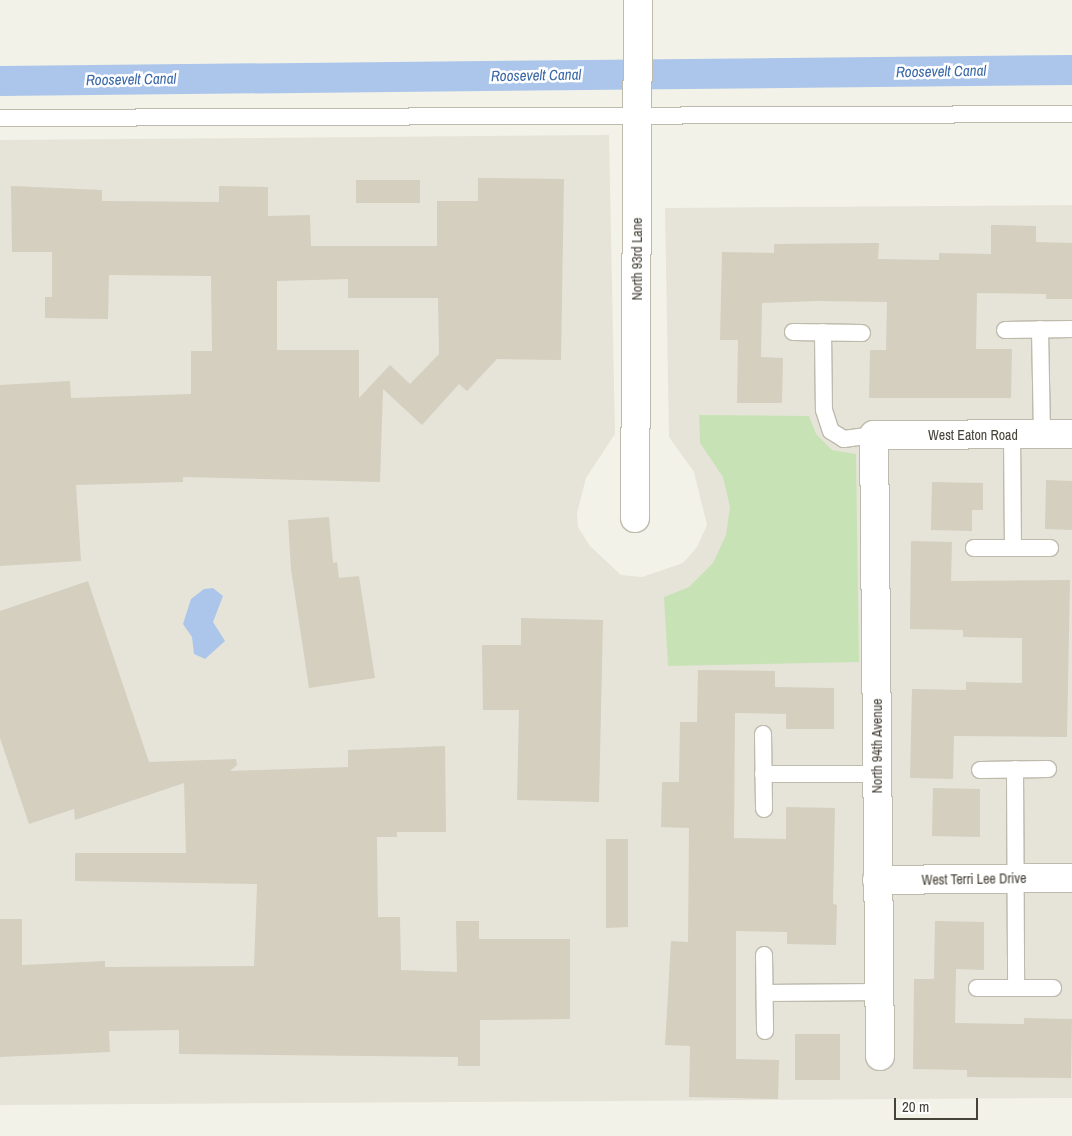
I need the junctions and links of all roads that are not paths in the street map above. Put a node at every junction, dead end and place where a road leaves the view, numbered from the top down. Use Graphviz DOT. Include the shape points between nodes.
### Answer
graph roads {
  1 [pos="638,0"];
  2 [pos="638,110"];
  3 [pos="1072,114"];
  4 [pos="0,118"];
  5 [pos="1040,329"];
  6 [pos="1072,329"];
  7 [pos="1005,330"];
  8 [pos="793,332"];
  9 [pos="823,332"];
  10 [pos="862,333"];
  11 [pos="1012,434"];
  12 [pos="1042,434"];
  13 [pos="1072,434"];
  14 [pos="874,435"];
  15 [pos="635,518"];
  16 [pos="974,548"];
  17 [pos="1013,548"];
  18 [pos="1050,548"];
  19 [pos="763,734"];
  20 [pos="1048,768"];
  21 [pos="1015,769"];
  22 [pos="980,770"];
  23 [pos="763,774"];
  24 [pos="877,774"];
  25 [pos="764,809"];
  26 [pos="1015,878"];
  27 [pos="1072,878"];
  28 [pos="877,880"];
  29 [pos="764,956"];
  30 [pos="977,988"];
  31 [pos="1016,988"];
  32 [pos="1054,988"];
  33 [pos="879,992"];
  34 [pos="765,993"];
  35 [pos="765,1031"];
  36 [pos="880,1056"];
  1 -- 2 [label="street, North 93rd Lane"];
  2 -- 3 [label="lane"];
  2 -- 4 [label="lane"];
  2 -- 15 [label="street, North 93rd Lane"];
  5 -- 6 [label="lane"];
  5 -- 7 [label="lane"];
  5 -- 12 [label="lane"];
  8 -- 9 [label="lane"];
  9 -- 10 [label="lane"];
  9 -- 14 [label="lane" via="824,410 831,431 844,440"];
  11 -- 12 [label="street, West Eaton Road"];
  11 -- 14 [label="street, West Eaton Road"];
  11 -- 17 [label="lane"];
  12 -- 13 [label="street, West Eaton Road"];
  14 -- 24 [label="street, North 94th Avenue"];
  16 -- 17 [label="lane"];
  17 -- 18 [label="lane"];
  19 -- 23 [label="lane"];
  20 -- 21 [label="lane"];
  21 -- 22 [label="lane"];
  21 -- 26 [label="lane"];
  23 -- 24 [label="lane"];
  23 -- 25 [label="lane"];
  24 -- 28 [label="street, North 94th Avenue"];
  26 -- 27 [label="street, West Terri Lee Drive"];
  26 -- 28 [label="street, West Terri Lee Drive"];
  26 -- 31 [label="lane"];
  28 -- 33 [label="street, North 94th Avenue"];
  29 -- 34 [label="lane"];
  30 -- 31 [label="lane"];
  31 -- 32 [label="lane"];
  33 -- 34 [label="lane"];
  33 -- 36 [label="street, North 94th Avenue"];
  34 -- 35 [label="lane"];
}
